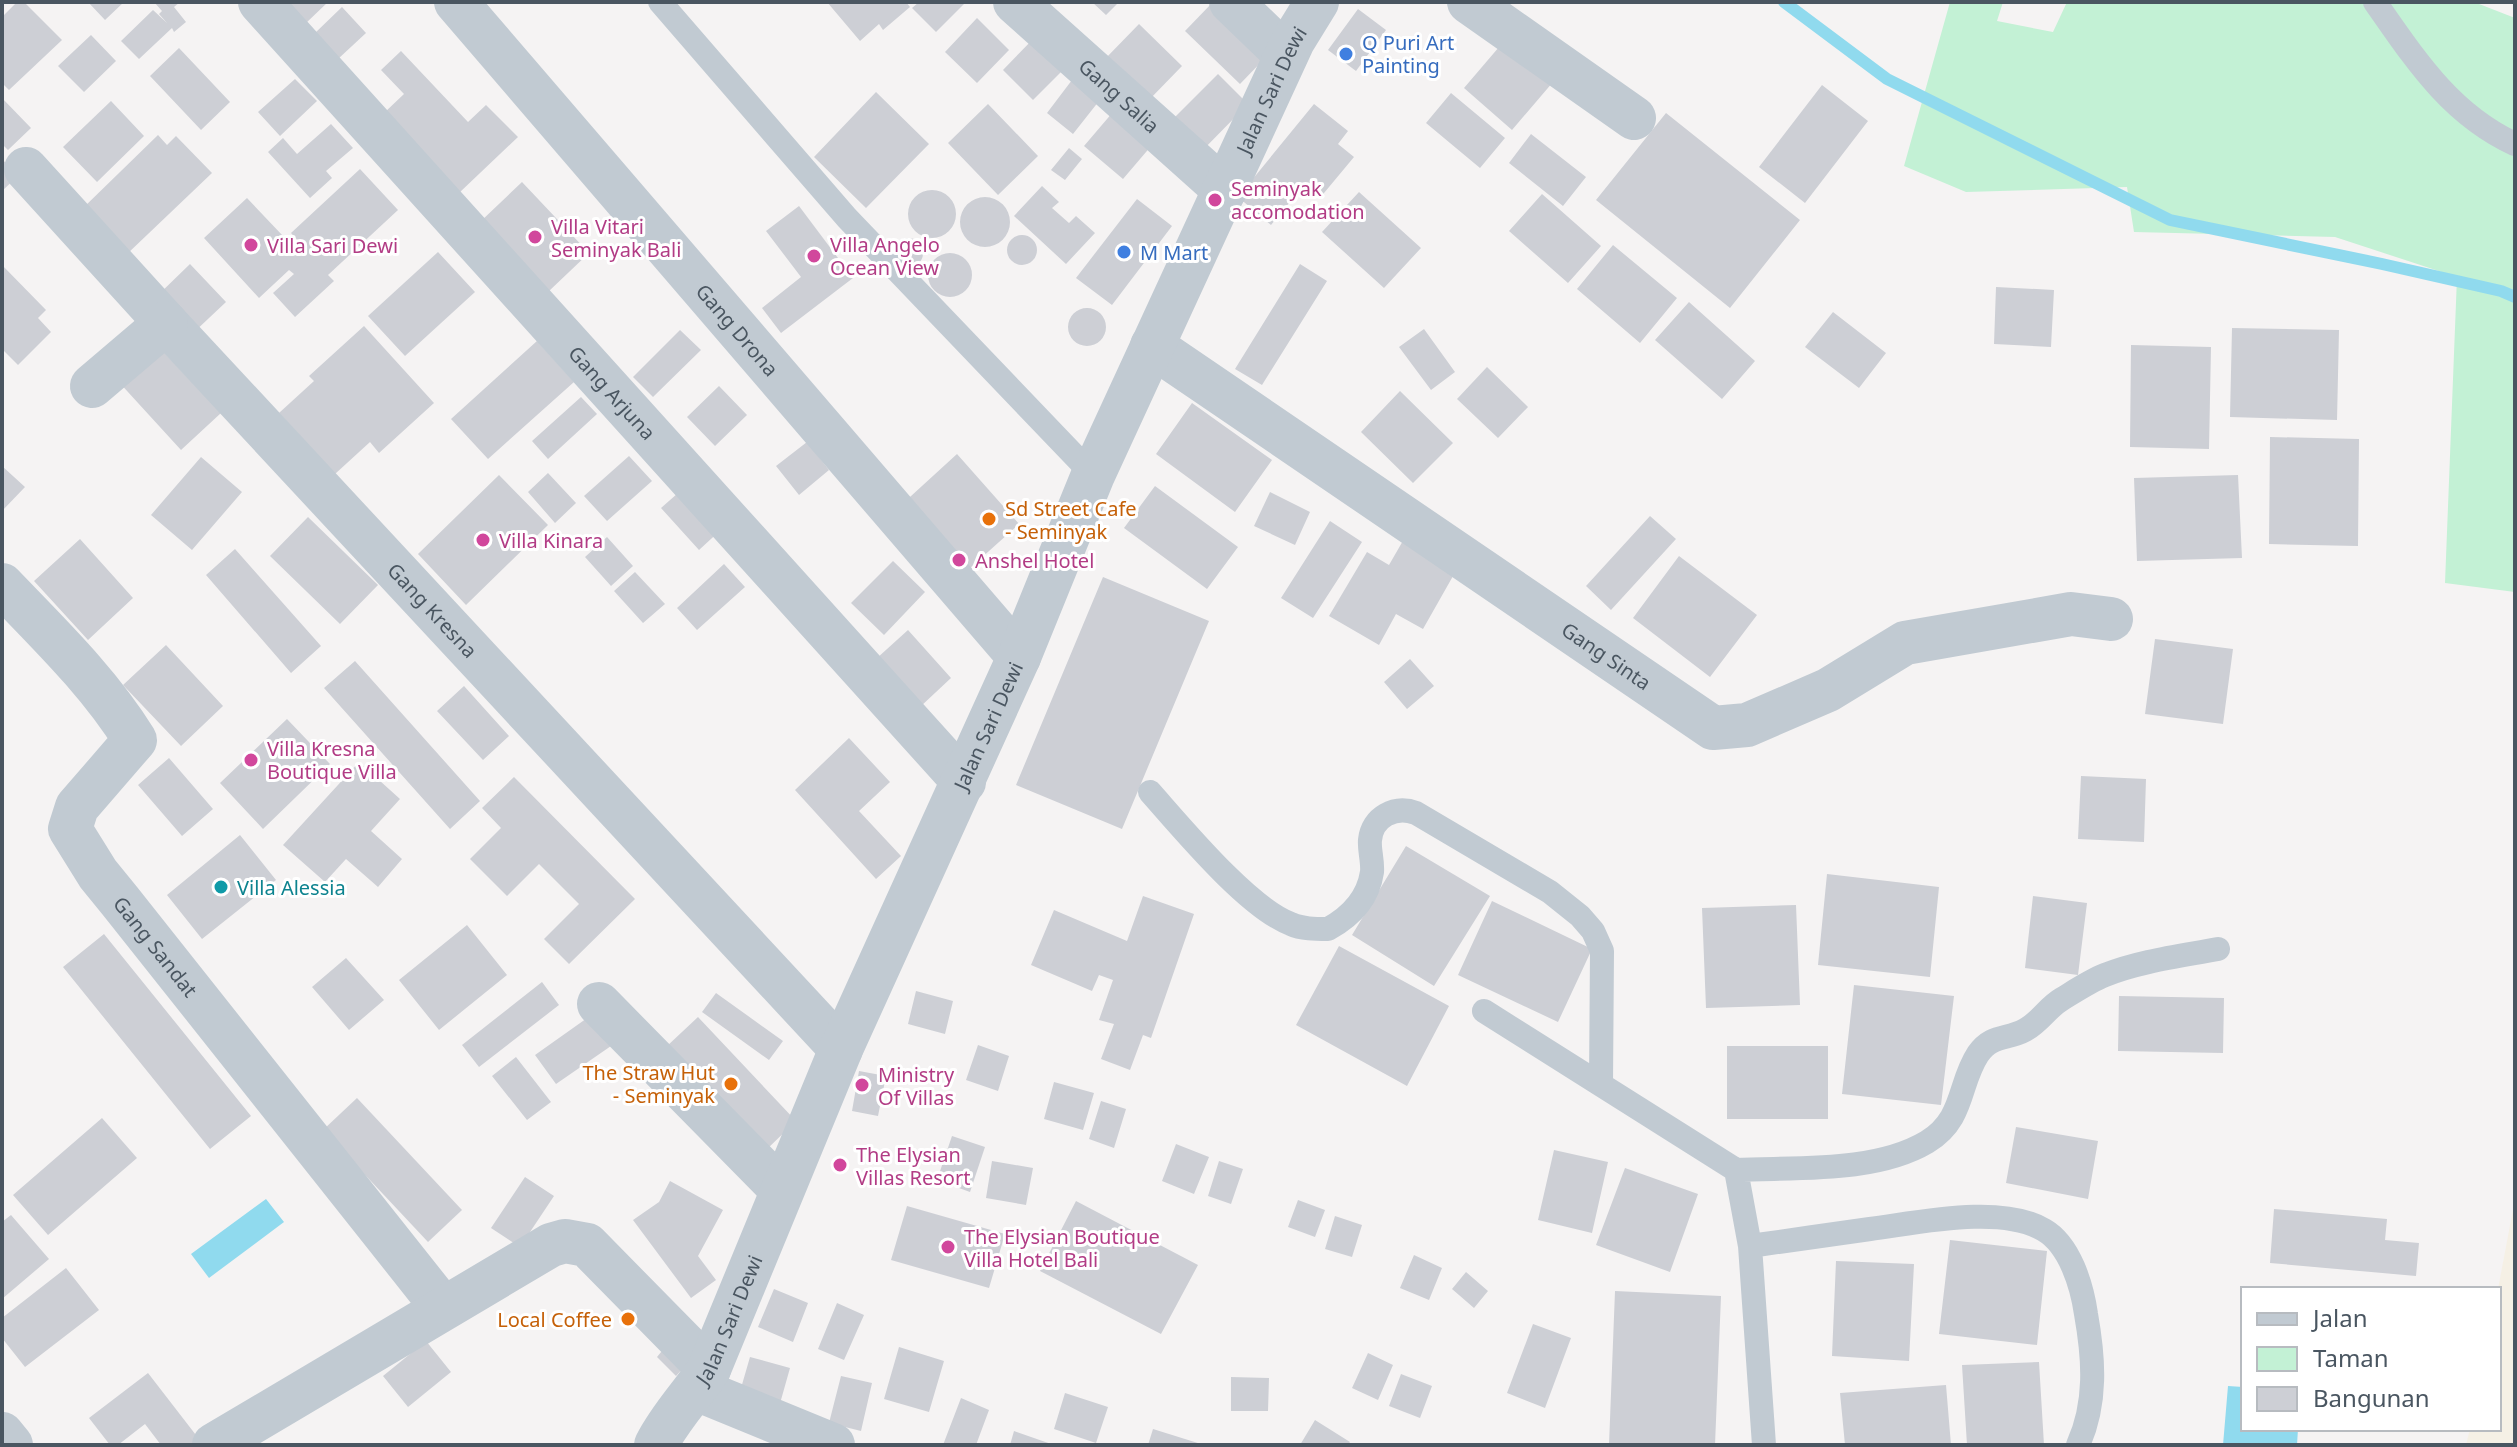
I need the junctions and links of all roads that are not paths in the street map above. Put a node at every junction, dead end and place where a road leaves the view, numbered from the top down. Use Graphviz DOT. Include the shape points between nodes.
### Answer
graph roads {
  1 [pos="260,2"];
  2 [pos="456,2"];
  3 [pos="660,2"];
  4 [pos="1015,2"];
  5 [pos="1231,2"];
  6 [pos="1317,2"];
  7 [pos="1469,2"];
  8 [pos="2375,2"];
  9 [pos="1286,55"];
  10 [pos="1634,118"];
  11 [pos="2515,144"];
  12 [pos="26,169"];
  13 [pos="1225,190"];
  14 [pos="166,323"];
  15 [pos="1152,346"];
  16 [pos="92,386"];
  17 [pos="1093,475"];
  18 [pos="2,585"];
  19 [pos="2111,619"];
  20 [pos="1019,657"];
  21 [pos="964,782"];
  22 [pos="1150,792"];
  23 [pos="2218,949"];
  24 [pos="599,1004"];
  25 [pos="1484,1011"];
  26 [pos="841,1049"];
  27 [pos="1601,1084"];
  28 [pos="1736,1170"];
  29 [pos="782,1190"];
  30 [pos="1750,1246"];
  31 [pos="443,1308"];
  32 [pos="702,1379"];
  33 [pos="2,1434"];
  34 [pos="11,1445"];
  35 [pos="214,1445"];
  36 [pos="656,1445"];
  37 [pos="833,1445"];
  38 [pos="1764,1445"];
  39 [pos="2078,1445"];
  1 -- 21 [label="street, Gang Arjuna"];
  2 -- 20 [label="street, Gang Drona"];
  3 -- 17 [label="lane" via="847,218"];
  4 -- 13 [label="street, Gang Salia"];
  5 -- 9 [label="street"];
  6 -- 9 [label="street, Jalan Sari Dewi"];
  7 -- 10 [label="street"];
  8 -- 11 [label="lane" via="2445,97"];
  9 -- 13 [label="street, Jalan Sari Dewi"];
  12 -- 14 [label="street, Gang Kresna"];
  13 -- 15 [label="street, Jalan Sari Dewi"];
  14 -- 16 [label="street"];
  14 -- 26 [label="street, Gang Kresna"];
  15 -- 17 [label="street, Jalan Sari Dewi"];
  15 -- 19 [label="street, Gang Sinta" via="1713,728 1747,725 1828,690 1905,643 2071,614"];
  17 -- 20 [label="street, Jalan Sari Dewi"];
  18 -- 31 [label="street, Gang Sandat" via="90,678 135,740 77,807 70,829 81,848"];
  20 -- 21 [label="street, Jalan Sari Dewi"];
  21 -- 26 [label="street, Jalan Sari Dewi"];
  22 -- 27 [label="lane" via="1244,891 1292,925 1328,929 1356,910 1372,872 1374,825 1394,810 1416,813 1550,892 1580,916 1602,951"];
  23 -- 28 [label="lane" via="2105,975 2058,1001 2023,1032 1994,1039 1978,1053 1948,1124 1929,1141 1893,1157 1855,1164"];
  24 -- 29 [label="street"];
  25 -- 27 [label="lane"];
  26 -- 29 [label="street, Jalan Sari Dewi"];
  27 -- 28 [label="lane"];
  28 -- 30 [label="lane"];
  29 -- 32 [label="street, Jalan Sari Dewi"];
  30 -- 38 [label="lane"];
  30 -- 39 [label="lane" via="1963,1216 2015,1220 2045,1230 2069,1257 2083,1293 2091,1338 2094,1378"];
  31 -- 32 [label="street" via="551,1245 577,1242 598,1255"];
  31 -- 35 [label="street"];
  32 -- 36 [label="street, Jalan Sari Dewi"];
  32 -- 37 [label="street"];
  33 -- 34 [label="street"];
}
